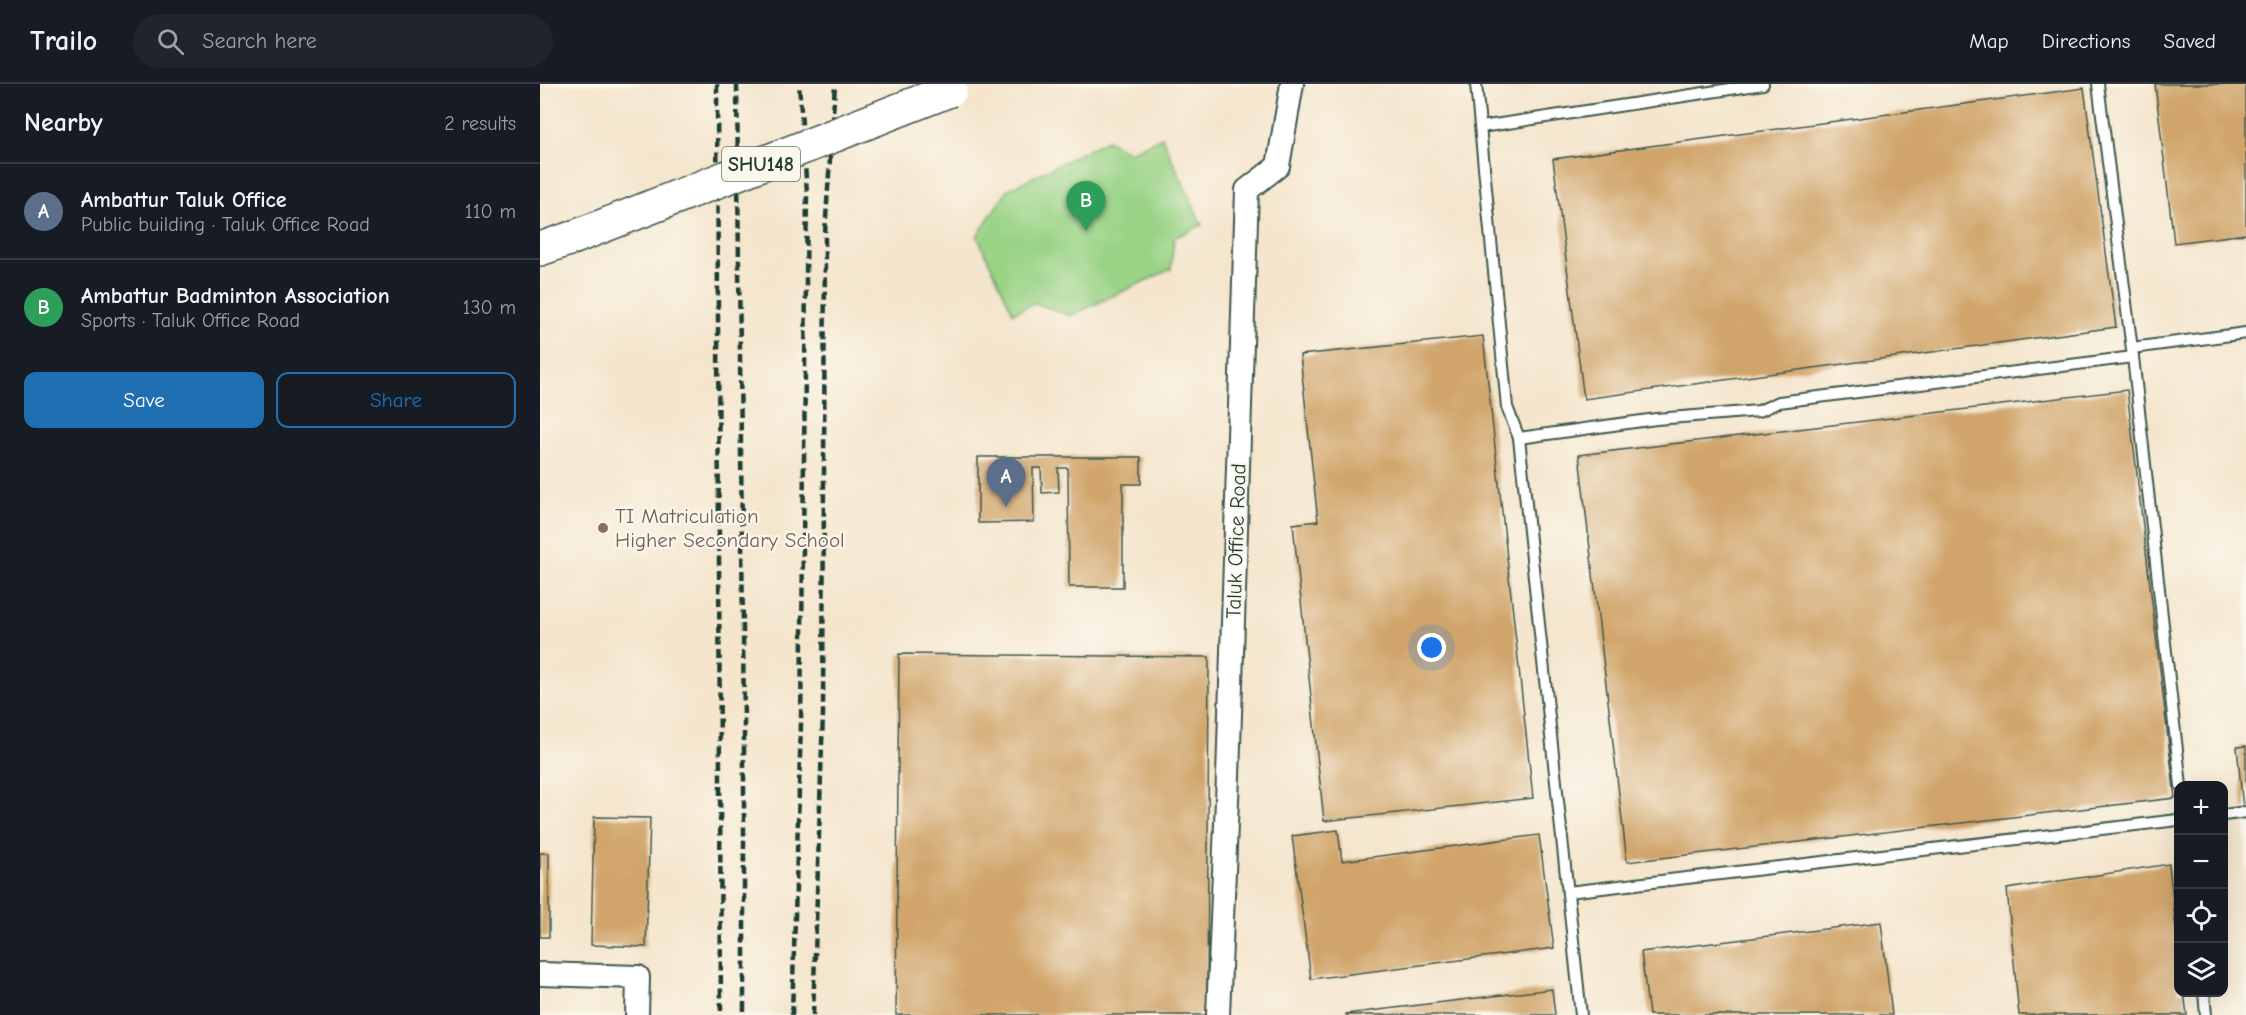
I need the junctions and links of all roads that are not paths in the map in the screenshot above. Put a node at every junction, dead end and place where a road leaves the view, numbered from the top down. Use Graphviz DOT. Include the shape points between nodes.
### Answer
graph roads {
  1 [pos="1292,84"];
  2 [pos="1476,84"];
  3 [pos="1763,84"];
  4 [pos="2098,84"];
  5 [pos="955,87"];
  6 [pos="1480,128"];
  7 [pos="540,249"];
  8 [pos="2246,333"];
  9 [pos="2132,352"];
  10 [pos="1519,438"];
  11 [pos="2180,781"];
  12 [pos="2246,812"];
  13 [pos="2228,814"];
  14 [pos="2174,820"];
  15 [pos="1568,892"];
  16 [pos="540,974"];
  17 [pos="2204,997"];
  18 [pos="637,1015"];
  19 [pos="1218,1015"];
  20 [pos="1581,1015"];
  21 [pos="2206,1015"];
  1 -- 19 [label="street, Taluk Office Road" via="1278,166 1247,190"];
  2 -- 6 [label="lane"];
  3 -- 6 [label="lane"];
  4 -- 9 [label="lane"];
  5 -- 7 [label="highway, SHU148, bridge"];
  6 -- 10 [label="lane" via="1508,407"];
  8 -- 9 [label="lane"];
  9 -- 10 [label="lane" via="1779,402 1759,411 1656,419"];
  9 -- 11 [label="lane"];
  10 -- 15 [label="lane"];
  12 -- 13 [label="lane"];
  14 -- 15 [label="lane"];
  15 -- 20 [label="lane"];
  16 -- 18 [label="street" via="638,977"];
  17 -- 21 [label="lane"];
}
